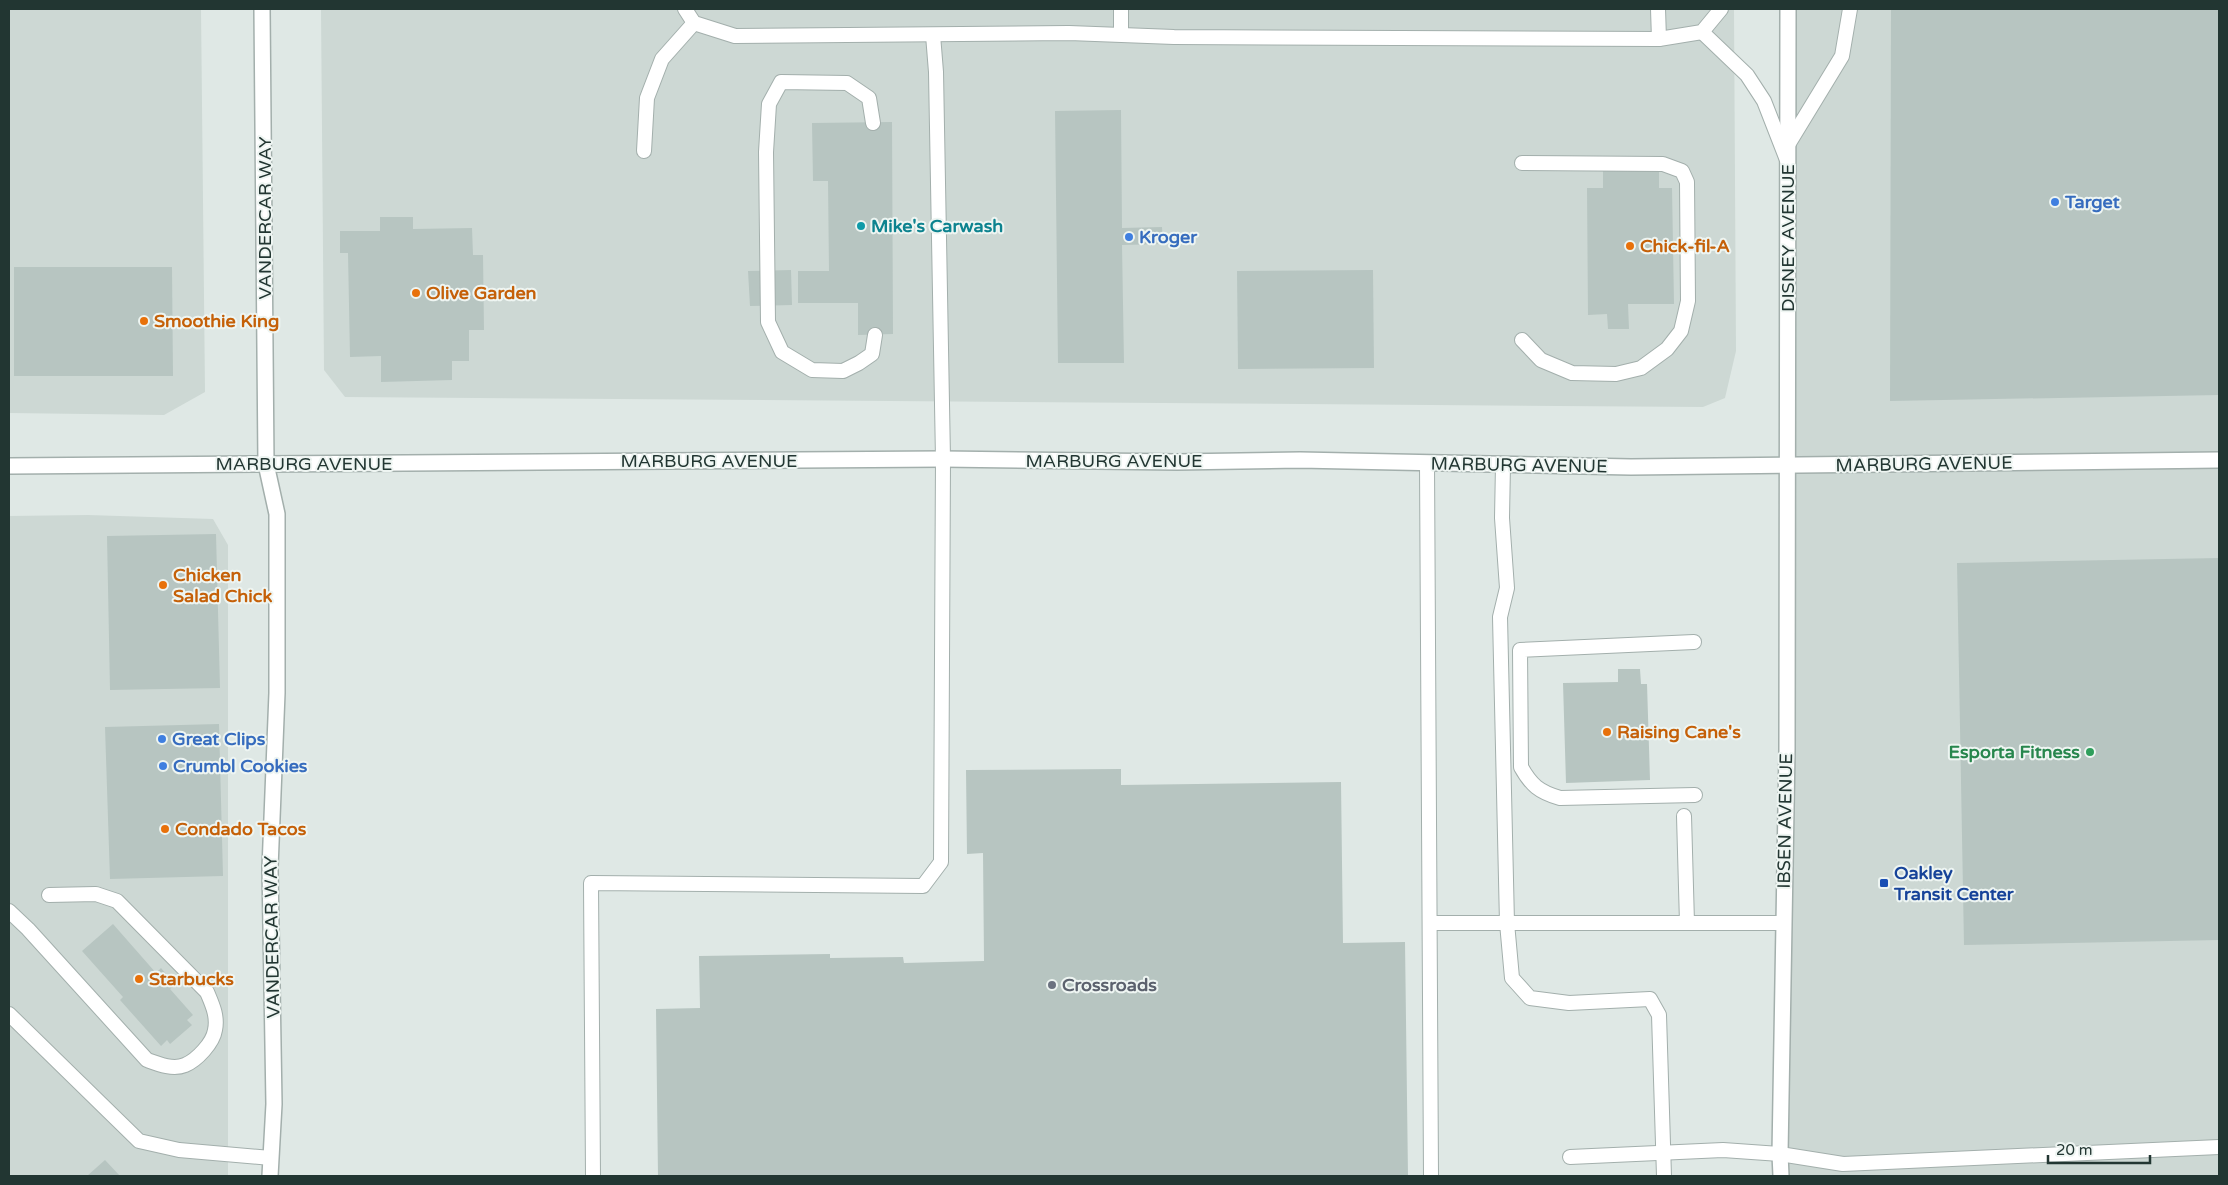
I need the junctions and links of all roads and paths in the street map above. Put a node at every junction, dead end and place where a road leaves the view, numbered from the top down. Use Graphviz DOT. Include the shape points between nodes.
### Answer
graph roads {
  1 [pos="262,9"];
  2 [pos="685,9"];
  3 [pos="1121,9"];
  4 [pos="1658,9"];
  5 [pos="1721,9"];
  6 [pos="1788,9"];
  7 [pos="1850,9"];
  8 [pos="694,23"];
  9 [pos="1702,32"];
  10 [pos="1121,34"];
  11 [pos="933,35"];
  12 [pos="1659,39"];
  13 [pos="873,123"];
  14 [pos="1789,143"];
  15 [pos="644,151"];
  16 [pos="1522,163"];
  17 [pos="1789,164"];
  18 [pos="875,335"];
  19 [pos="1522,340"];
  20 [pos="943,459"];
  21 [pos="2219,460"];
  22 [pos="1427,463"];
  23 [pos="266,464"];
  24 [pos="1503,465"];
  25 [pos="9,466"];
  26 [pos="1787,466"];
  27 [pos="1694,642"];
  28 [pos="1695,795"];
  29 [pos="1684,816"];
  30 [pos="49,894"];
  31 [pos="9,911"];
  32 [pos="1430,923"];
  33 [pos="1508,923"];
  34 [pos="1686,923"];
  35 [pos="1784,923"];
  36 [pos="9,1014"];
  37 [pos="2219,1147"];
  38 [pos="1664,1154"];
  39 [pos="1780,1154"];
  40 [pos="1570,1157"];
  41 [pos="271,1158"];
  42 [pos="270,1176"];
  43 [pos="593,1176"];
  44 [pos="1431,1176"];
  45 [pos="1664,1176"];
  46 [pos="1781,1176"];
  1 -- 23 [label="street, VANDERCAR WAY"];
  2 -- 8 [label="lane"];
  3 -- 10 [label="lane"];
  4 -- 12 [label="lane"];
  5 -- 9 [label="lane"];
  6 -- 14 [label="street, DISNEY AVENUE"];
  7 -- 14 [label="lane" via="1842,56"];
  8 -- 11 [label="lane" via="735,36"];
  8 -- 15 [label="lane" via="662,59 647,98"];
  9 -- 12 [label="lane"];
  9 -- 17 [label="lane" via="1747,75 1764,100"];
  10 -- 11 [label="lane"];
  10 -- 12 [label="lane" via="1174,37"];
  11 -- 20 [label="lane"];
  13 -- 18 [label="lane" via="869,98 847,82 781,82 769,104 766,152 768,322 782,352 812,370 843,371 872,354"];
  14 -- 17 [label="street, DISNEY AVENUE"];
  16 -- 19 [label="lane" via="1663,164 1682,171 1686,182 1688,301 1681,331 1667,349 1641,368 1616,374 1572,373 1541,360"];
  17 -- 26 [label="street, DISNEY AVENUE"];
  20 -- 22 [label="street, MARBURG AVENUE"];
  20 -- 23 [label="street, MARBURG AVENUE"];
  20 -- 43 [label="lane" via="941,862 923,886 591,883"];
  21 -- 26 [label="street, MARBURG AVENUE"];
  22 -- 24 [label="street, MARBURG AVENUE"];
  22 -- 32 [label="lane"];
  23 -- 25 [label="street, MARBURG AVENUE"];
  23 -- 41 [label="street, VANDERCAR WAY" via="277,514 278,693 270,868 274,1104"];
  24 -- 26 [label="street, MARBURG AVENUE"];
  24 -- 33 [label="lane" via="1502,518 1507,588 1500,618"];
  26 -- 35 [label="street, IBSEN AVENUE"];
  27 -- 28 [label="lane" via="1520,650 1521,767 1530,782 1545,794 1560,798"];
  29 -- 34 [label="lane"];
  30 -- 31 [label="lane" via="96,894 117,901 207,992 214,1009 215,1030 205,1049 184,1065 162,1066 146,1060"];
  32 -- 33 [label="lane"];
  32 -- 44 [label="lane"];
  33 -- 34 [label="lane"];
  33 -- 38 [label="lane" via="1512,978 1530,998 1569,1003 1650,999 1659,1015"];
  34 -- 35 [label="lane"];
  35 -- 39 [label="street, IBSEN AVENUE"];
  36 -- 41 [label="lane" via="139,1141 179,1150"];
  37 -- 39 [label="lane" via="1843,1164"];
  38 -- 39 [label="lane" via="1723,1150"];
  38 -- 40 [label="lane"];
  38 -- 45 [label="lane"];
  39 -- 46 [label="street, IBSEN AVENUE"];
  41 -- 42 [label="street, VANDERCAR WAY"];
}
